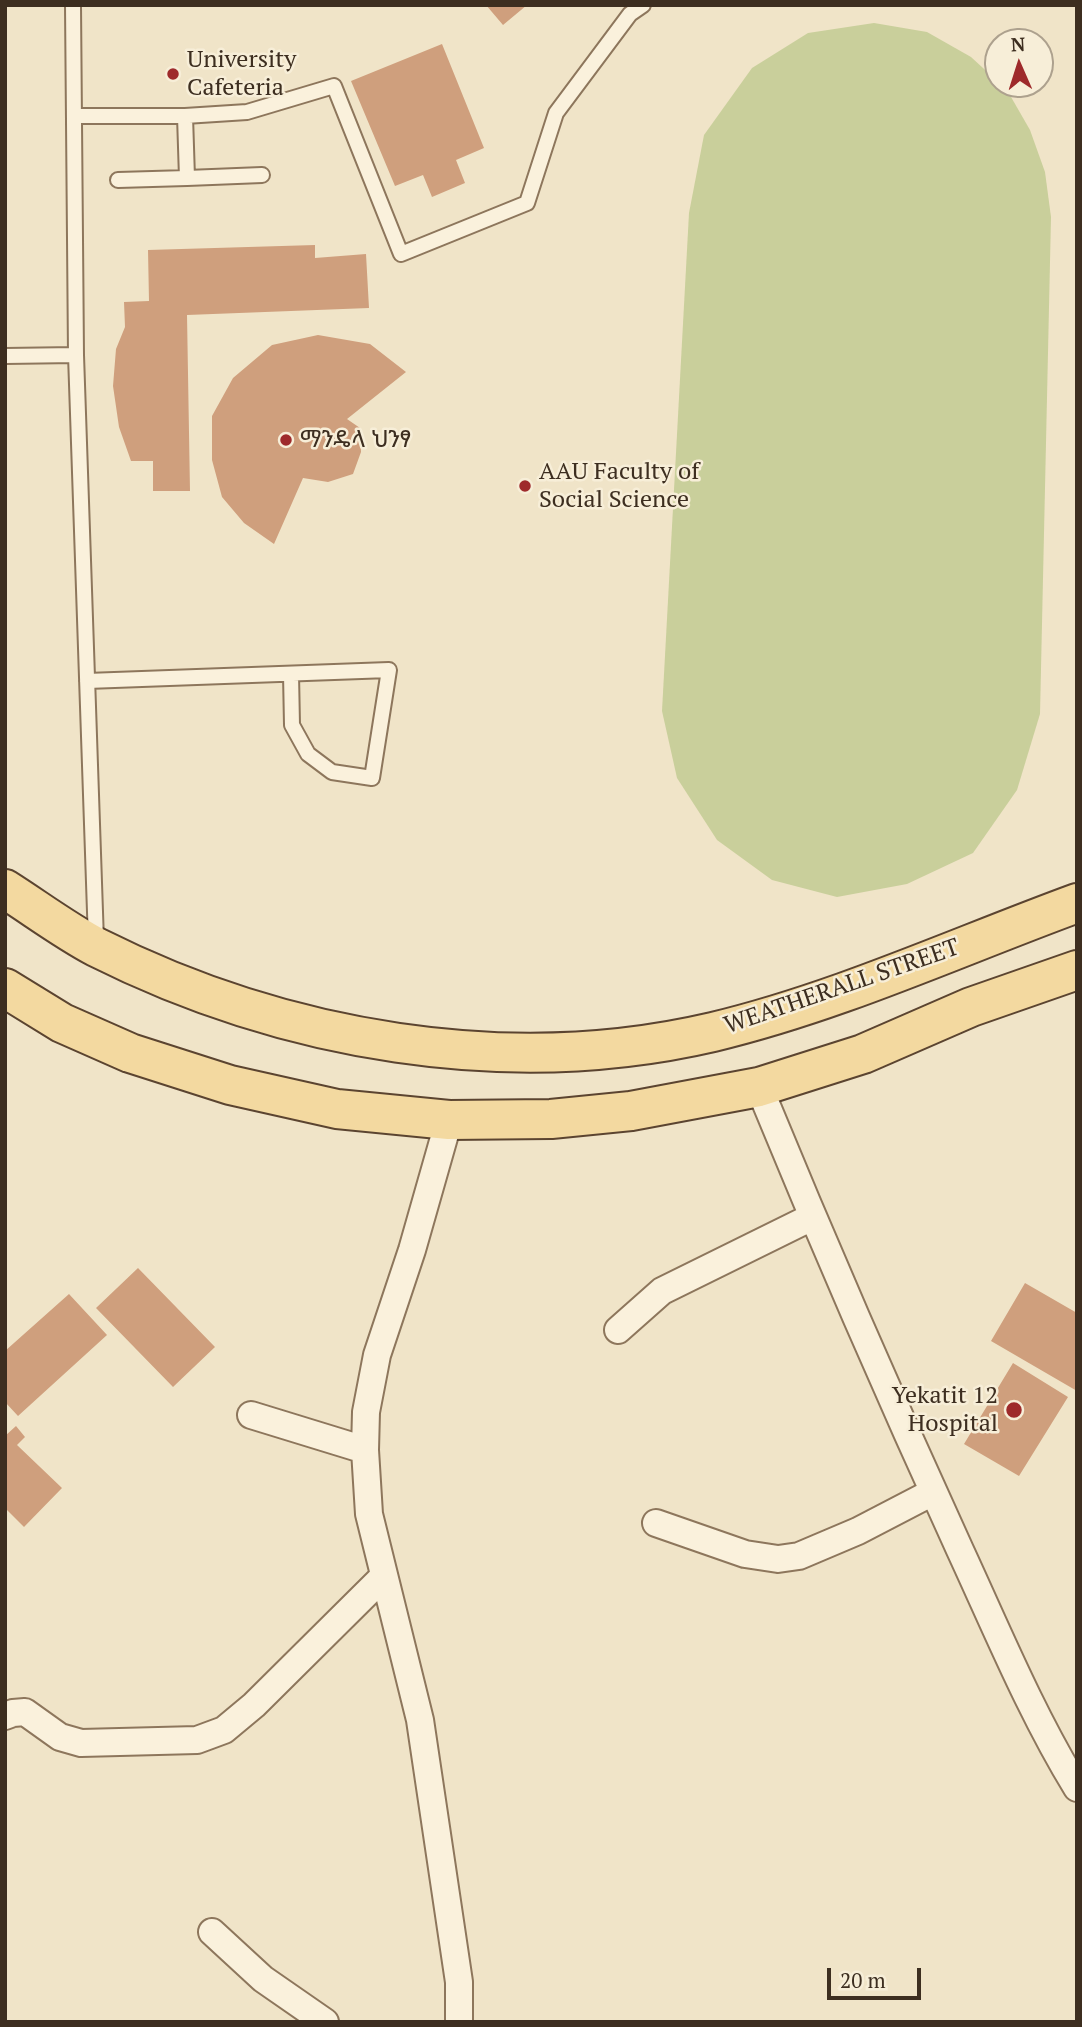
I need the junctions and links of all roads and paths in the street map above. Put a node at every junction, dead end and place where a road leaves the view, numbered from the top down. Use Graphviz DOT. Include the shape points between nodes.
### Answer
graph roads {
  1 [pos="73,5"];
  2 [pos="643,5"];
  3 [pos="74,116"];
  4 [pos="185,116"];
  5 [pos="262,175"];
  6 [pos="187,178"];
  7 [pos="118,180"];
  8 [pos="76,355"];
  9 [pos="5,356"];
  10 [pos="291,674"];
  11 [pos="87,681"];
  12 [pos="5,889"];
  13 [pos="1077,903"];
  14 [pos="96,946"];
  15 [pos="1077,970"];
  16 [pos="5,988"];
  17 [pos="759,1087"];
  18 [pos="449,1120"];
  19 [pos="812,1217"];
  20 [pos="618,1330"];
  21 [pos="251,1415"];
  22 [pos="365,1450"];
  23 [pos="933,1492"];
  24 [pos="656,1523"];
  25 [pos="383,1577"];
  26 [pos="5,1716"];
  27 [pos="1077,1788"];
  28 [pos="212,1932"];
  29 [pos="325,2022"];
  30 [pos="459,2022"];
  1 -- 3 [label="lane"];
  2 -- 4 [label="lane" via="630,14 556,113 527,203 401,254 334,86 247,112"];
  3 -- 4 [label="lane"];
  3 -- 8 [label="lane"];
  4 -- 6 [label="lane"];
  5 -- 6 [label="lane"];
  6 -- 7 [label="lane"];
  8 -- 9 [label="lane"];
  8 -- 11 [label="lane"];
  10 -- 10 [label="lane" via="389,670 372,778 332,772 308,754 292,725"];
  10 -- 11 [label="lane"];
  11 -- 14 [label="lane"];
  12 -- 14 [label="main road, WEATHERALL STREET"];
  13 -- 14 [label="main road, WEATHERALL STREET" via="838,994 713,1032 624,1047 545,1052 398,1044 320,1028 219,1000"];
  15 -- 17 [label="main road" via="971,1007 863,1054"];
  16 -- 18 [label="main road" via="62,1023 130,1053 229,1085 337,1109"];
  17 -- 18 [label="main road" via="631,1111 551,1119"];
  17 -- 19 [label="street"];
  18 -- 22 [label="street" via="377,1355 366,1412"];
  19 -- 20 [label="street" via="662,1291"];
  19 -- 23 [label="street"];
  21 -- 22 [label="street"];
  22 -- 25 [label="street" via="369,1514"];
  23 -- 24 [label="street" via="846,1536 799,1556 778,1559 745,1554"];
  23 -- 27 [label="street" via="1049,1742"];
  25 -- 26 [label="street" via="254,1705 223,1730 197,1740 81,1743 60,1737 25,1712"];
  25 -- 30 [label="street" via="420,1720 459,1982"];
  28 -- 29 [label="street" via="263,1979"];
}
